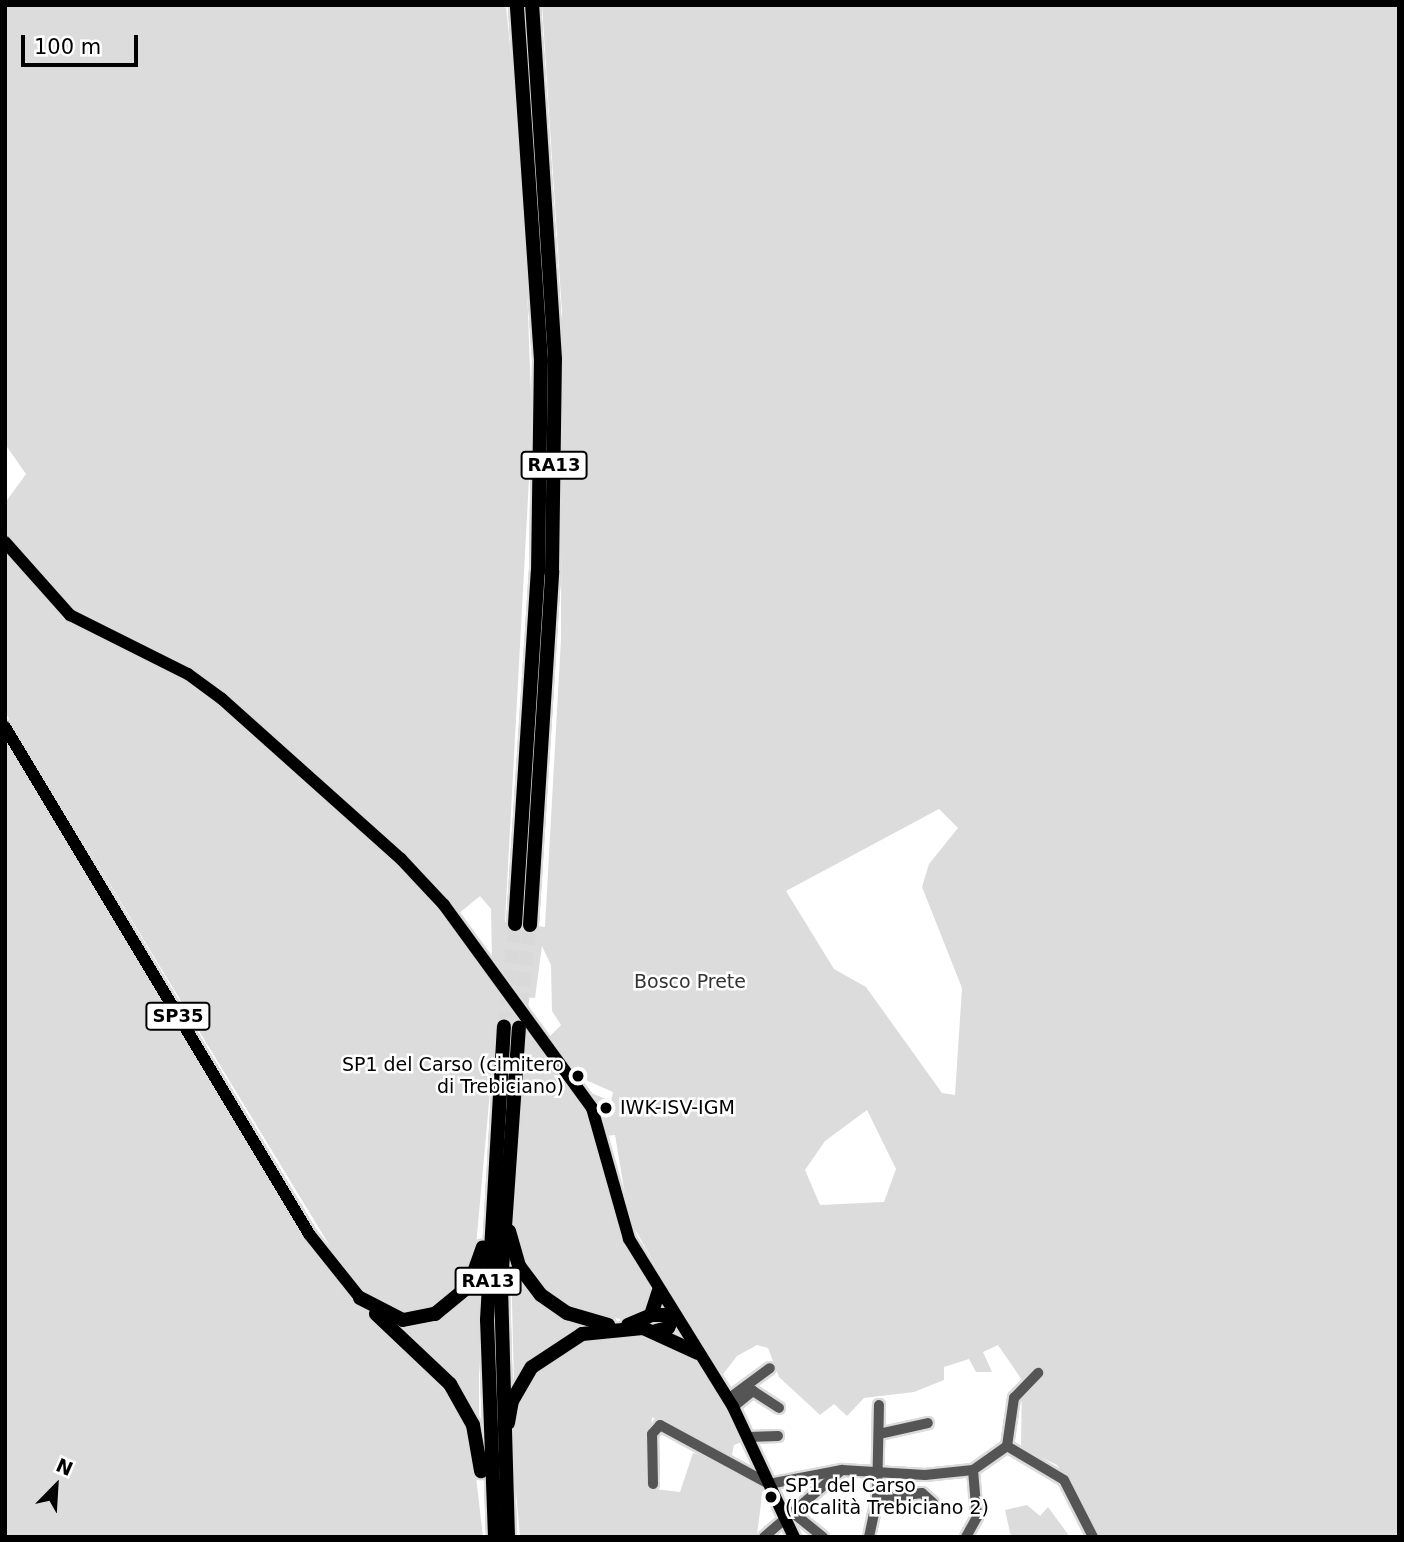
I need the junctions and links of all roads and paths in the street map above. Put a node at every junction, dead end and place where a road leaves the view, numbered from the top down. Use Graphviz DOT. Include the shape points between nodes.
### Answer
graph roads {
  1 [pos="517,5"];
  2 [pos="532,5"];
  3 [pos="5,542"];
  4 [pos="5,727"];
  5 [pos="512,1027"];
  6 [pos="503,1124"];
  7 [pos="659,1291"];
  8 [pos="360,1298"];
  9 [pos="651,1315"];
  10 [pos="674,1315"];
  11 [pos="621,1327"];
  12 [pos="656,1331"];
  13 [pos="698,1353"];
  14 [pos="769,1368"];
  15 [pos="1038,1373"];
  16 [pos="731,1403"];
  17 [pos="879,1405"];
  18 [pos="779,1408"];
  19 [pos="928,1423"];
  20 [pos="880,1434"];
  21 [pos="778,1436"];
  22 [pos="748,1437"];
  23 [pos="1007,1447"];
  24 [pos="874,1469"];
  25 [pos="842,1470"];
  26 [pos="972,1470"];
  27 [pos="769,1483"];
  28 [pos="653,1484"];
  29 [pos="877,1500"];
  30 [pos="933,1503"];
  31 [pos="789,1517"];
  32 [pos="489,1537"];
  33 [pos="495,1537"];
  34 [pos="510,1537"];
  35 [pos="764,1537"];
  36 [pos="794,1537"];
  37 [pos="823,1537"];
  38 [pos="869,1537"];
  39 [pos="966,1537"];
  40 [pos="1093,1537"];
  1 -- 2 [label="highway, RA13" via="541,360 538,572 522,924 551,584 555,359"];
  3 -- 7 [label="main road" via="69,615 203,684 430,889 592,1108 625,1229"];
  4 -- 8 [label="main road, SP35" via="309,1234"];
  5 -- 6 [label="highway, RA13"];
  6 -- 8 [label="highway" via="482,1252 464,1293 444,1310 418,1319 392,1317"];
  6 -- 11 [label="highway" via="509,1237 519,1266 554,1305"];
  6 -- 33 [label="highway, RA13" via="487,1320"];
  6 -- 34 [label="highway, RA13" via="500,1338"];
  7 -- 9 [label="highway"];
  7 -- 10 [label="main road"];
  8 -- 32 [label="highway" via="439,1370 463,1402 477,1439"];
  9 -- 10 [label="highway"];
  9 -- 11 [label="highway"];
  10 -- 12 [label="highway" via="668,1328"];
  10 -- 13 [label="main road"];
  11 -- 12 [label="highway"];
  11 -- 34 [label="highway" via="554,1347 517,1390 508,1419"];
  12 -- 13 [label="highway"];
  13 -- 16 [label="main road"];
  14 -- 16 [label="street"];
  15 -- 23 [label="street" via="1014,1398"];
  16 -- 18 [label="street" via="753,1391"];
  16 -- 22 [label="main road"];
  17 -- 20 [label="street"];
  19 -- 20 [label="street"];
  20 -- 24 [label="street"];
  21 -- 22 [label="street"];
  22 -- 27 [label="main road"];
  23 -- 26 [label="street"];
  23 -- 40 [label="street" via="1064,1480"];
  24 -- 25 [label="street"];
  24 -- 26 [label="street" via="925,1475"];
  24 -- 29 [label="street"];
  25 -- 27 [label="street"];
  25 -- 31 [label="street"];
  26 -- 39 [label="street" via="977,1517"];
  27 -- 28 [label="street" via="660,1425 652,1434"];
  27 -- 31 [label="main road"];
  29 -- 30 [label="street" via="922,1493"];
  29 -- 38 [label="street"];
  31 -- 35 [label="street"];
  31 -- 36 [label="main road"];
  31 -- 37 [label="street"];
}
